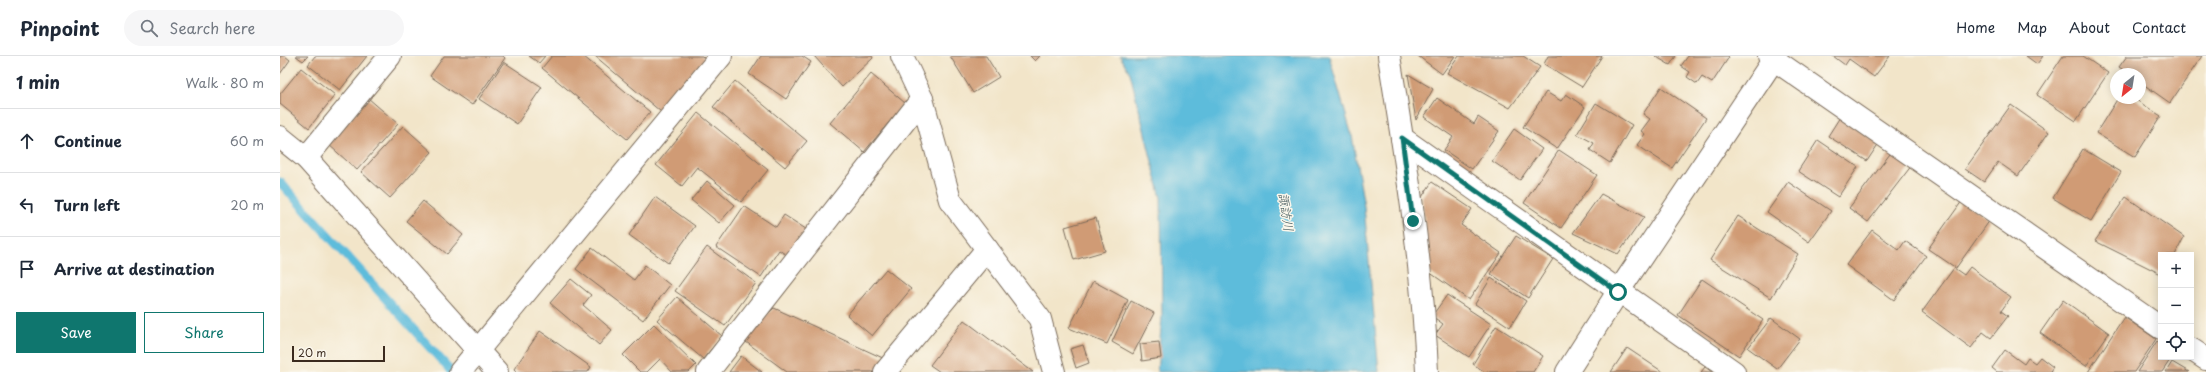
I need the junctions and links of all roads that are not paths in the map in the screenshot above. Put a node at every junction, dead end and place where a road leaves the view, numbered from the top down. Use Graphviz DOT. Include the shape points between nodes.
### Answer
graph roads {
  1 [pos="390,56"];
  2 [pos="721,56"];
  3 [pos="902,56"];
  4 [pos="1389,56"];
  5 [pos="1773,57"];
  6 [pos="922,99"];
  7 [pos="280,137"];
  8 [pos="1402,138"];
  9 [pos="306,158"];
  10 [pos="987,249"];
  11 [pos="1618,292"];
  12 [pos="2158,326"];
  13 [pos="2194,350"];
  14 [pos="479,351"];
  15 [pos="2206,359"];
  16 [pos="460,372"];
  17 [pos="497,372"];
  18 [pos="708,372"];
  19 [pos="885,372"];
  20 [pos="1054,372"];
  21 [pos="1427,372"];
  22 [pos="1567,372"];
  23 [pos="1734,372"];
  1 -- 9 [label="street"];
  2 -- 14 [label="street"];
  3 -- 6 [label="street"];
  4 -- 8 [label="street"];
  5 -- 11 [label="street"];
  5 -- 12 [label="street"];
  6 -- 10 [label="street" via="950,200"];
  6 -- 18 [label="street"];
  7 -- 9 [label="street"];
  8 -- 11 [label="street"];
  8 -- 21 [label="street" via="1425,319"];
  9 -- 14 [label="street"];
  10 -- 19 [label="street"];
  10 -- 20 [label="street" via="1040,318"];
  11 -- 22 [label="street"];
  11 -- 23 [label="street"];
  13 -- 15 [label="street"];
  14 -- 16 [label="street"];
  14 -- 17 [label="street"];
}
